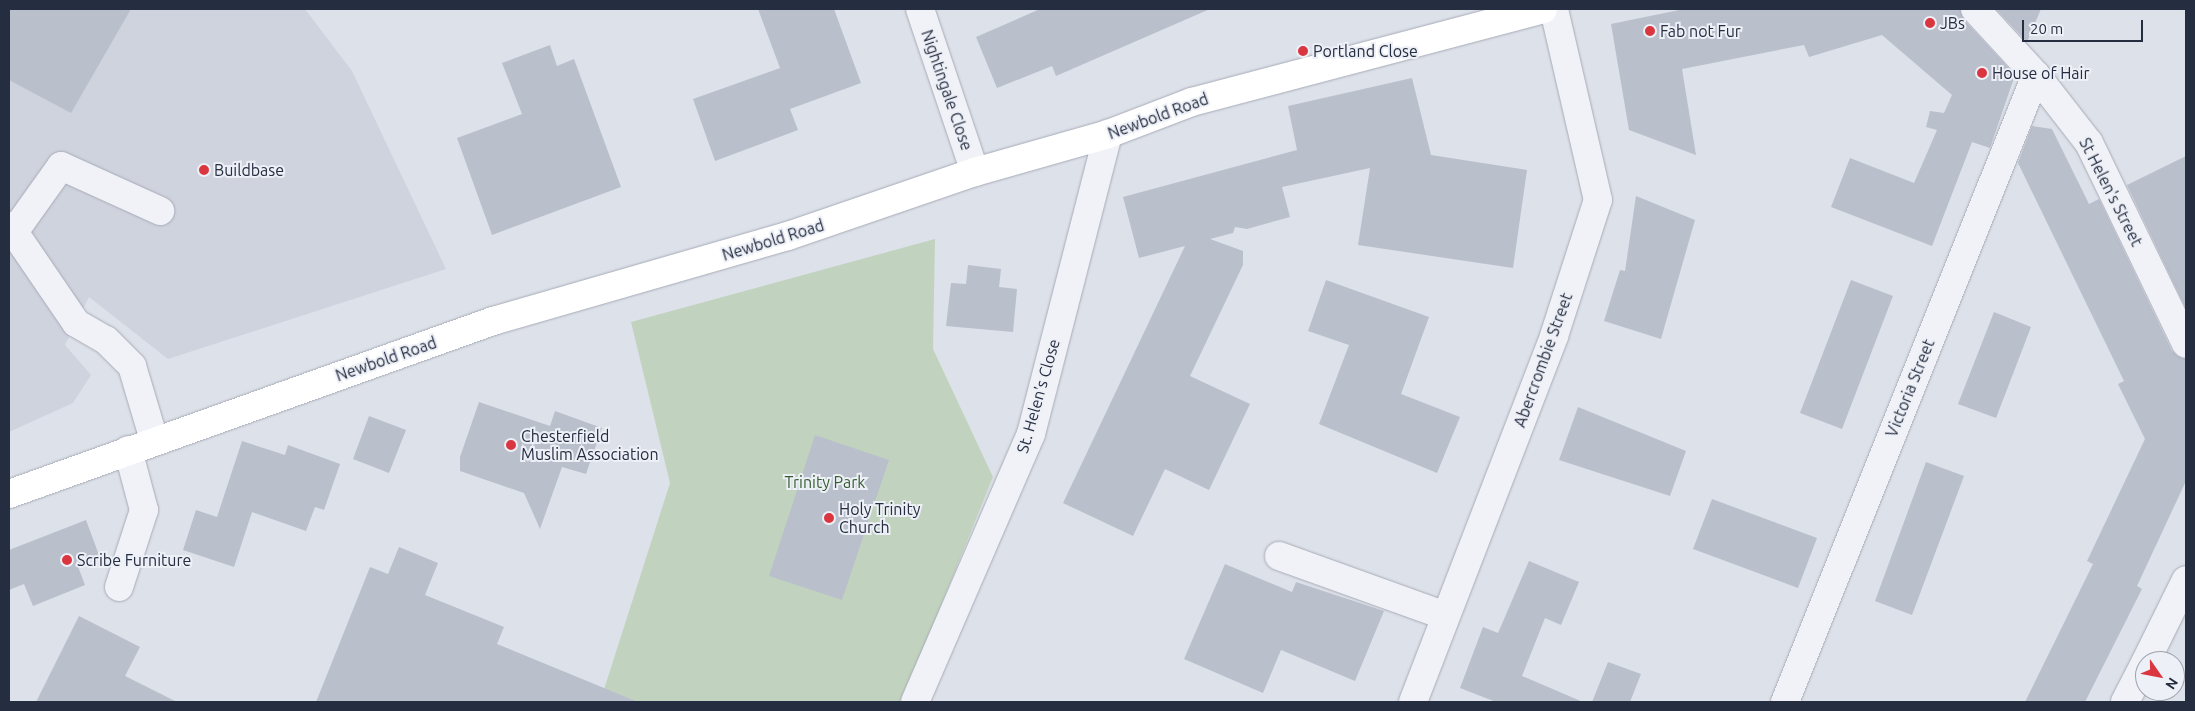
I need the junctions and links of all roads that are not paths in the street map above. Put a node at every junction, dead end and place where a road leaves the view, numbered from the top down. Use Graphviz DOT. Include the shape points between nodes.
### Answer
graph roads {
  1 [pos="920,9"];
  2 [pos="1543,9"];
  3 [pos="1554,9"];
  4 [pos="1975,9"];
  5 [pos="2036,75"];
  6 [pos="1108,134"];
  7 [pos="975,172"];
  8 [pos="160,211"];
  9 [pos="10,231"];
  10 [pos="2186,344"];
  11 [pos="154,440"];
  12 [pos="128,450"];
  13 [pos="9,494"];
  14 [pos="1279,556"];
  15 [pos="2186,580"];
  16 [pos="119,587"];
  17 [pos="1446,616"];
  18 [pos="2150,651"];
  19 [pos="2135,682"];
  20 [pos="915,702"];
  21 [pos="1413,702"];
  22 [pos="1785,702"];
  23 [pos="2125,702"];
  1 -- 7 [label="street, Nightingale Close"];
  2 -- 6 [label="main road, Newbold Road" via="1192,102"];
  3 -- 17 [label="street, Abercrombie Street" via="1598,200 1554,336"];
  4 -- 5 [label="street, St Helen's Street"];
  5 -- 10 [label="street, St Helen's Street" via="2089,143"];
  5 -- 22 [label="street, Victoria Street"];
  6 -- 7 [label="main road, Newbold Road"];
  6 -- 20 [label="street, St. Helen's Close" via="1031,434"];
  7 -- 11 [label="main road, Newbold Road" via="788,236 493,322"];
  8 -- 9 [label="street" via="61,166"];
  9 -- 11 [label="street" via="76,323 106,340 132,366"];
  11 -- 12 [label="main road, Newbold Road"];
  12 -- 13 [label="main road, Newbold Road"];
  12 -- 16 [label="street" via="144,510"];
  14 -- 17 [label="street"];
  15 -- 18 [label="street"];
  17 -- 21 [label="street, Abercrombie Street"];
  19 -- 23 [label="street"];
}
